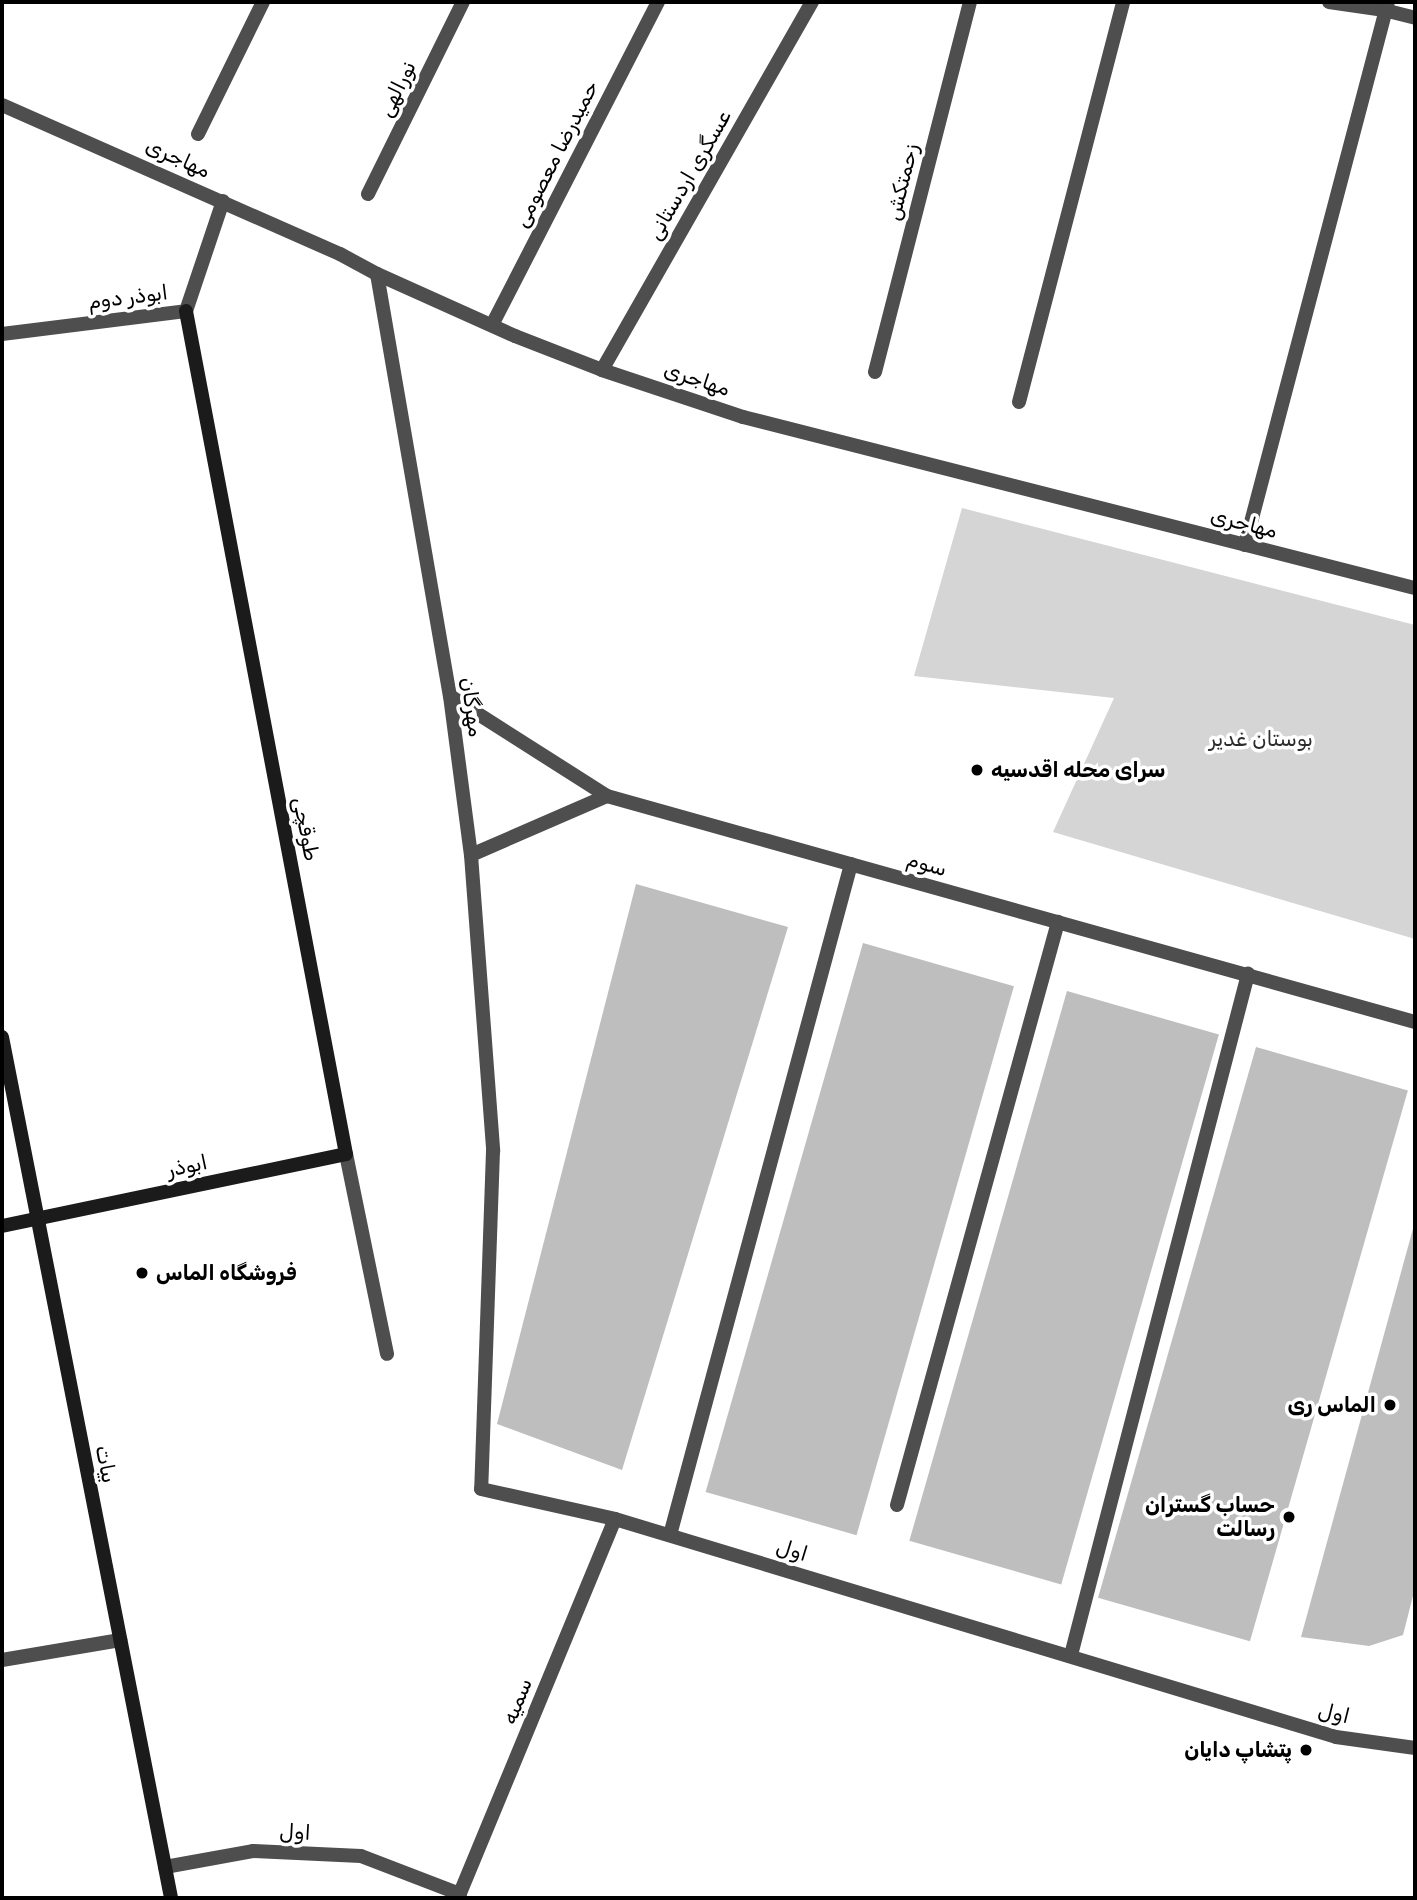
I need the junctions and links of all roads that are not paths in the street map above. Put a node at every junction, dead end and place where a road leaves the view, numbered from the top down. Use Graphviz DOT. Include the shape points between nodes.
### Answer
graph roads {
  1 [pos="262,2"];
  2 [pos="463,2"];
  3 [pos="658,2"];
  4 [pos="813,2"];
  5 [pos="970,2"];
  6 [pos="1123,2"];
  7 [pos="1329,2"];
  8 [pos="1386,6"];
  9 [pos="1415,18"];
  10 [pos="2,105"];
  11 [pos="198,134"];
  12 [pos="368,194"];
  13 [pos="223,201"];
  14 [pos="377,274"];
  15 [pos="186,311"];
  16 [pos="492,325"];
  17 [pos="2,334"];
  18 [pos="602,370"];
  19 [pos="875,372"];
  20 [pos="1019,402"];
  21 [pos="1245,545"];
  22 [pos="1415,588"];
  23 [pos="450,696"];
  24 [pos="607,796"];
  25 [pos="471,855"];
  26 [pos="851,864"];
  27 [pos="1058,922"];
  28 [pos="1248,974"];
  29 [pos="1415,1022"];
  30 [pos="2,1037"];
  31 [pos="493,1151"];
  32 [pos="346,1154"];
  33 [pos="36,1219"];
  34 [pos="2,1226"];
  35 [pos="387,1354"];
  36 [pos="897,1505"];
  37 [pos="615,1519"];
  38 [pos="670,1535"];
  39 [pos="120,1640"];
  40 [pos="1071,1655"];
  41 [pos="2,1660"];
  42 [pos="1415,1748"];
  43 [pos="165,1867"];
  44 [pos="459,1896"];
  45 [pos="171,1898"];
  1 -- 11 [label="street"];
  2 -- 12 [label="street, نورالهی"];
  3 -- 16 [label="street, حمیدرضا معصومی"];
  4 -- 18 [label="street, عسگری اردستانی"];
  5 -- 19 [label="street, زحمتکش"];
  6 -- 20 [label="street"];
  7 -- 8 [label="street"];
  8 -- 9 [label="street"];
  8 -- 21 [label="street"];
  10 -- 13 [label="street, مهاجری"];
  13 -- 14 [label="street, مهاجری"];
  13 -- 15 [label="street, ابوذر دوم"];
  14 -- 16 [label="street, مهاجری"];
  14 -- 23 [label="street, مهرگان"];
  15 -- 17 [label="street, ابوذر دوم"];
  15 -- 32 [label="street, طوقچی"];
  16 -- 18 [label="street, مهاجری"];
  18 -- 21 [label="street, مهاجری" via="743,416"];
  21 -- 22 [label="street, مهاجری"];
  23 -- 24 [label="street, سوم"];
  23 -- 25 [label="street, مهرگان"];
  24 -- 25 [label="street"];
  24 -- 26 [label="street, سوم"];
  25 -- 31 [label="street, مهرگان"];
  26 -- 27 [label="street, سوم"];
  26 -- 38 [label="street"];
  27 -- 28 [label="street, سوم"];
  27 -- 36 [label="street"];
  28 -- 29 [label="street, سوم"];
  28 -- 40 [label="street"];
  30 -- 33 [label="street, بیات"];
  31 -- 37 [label="street, اول" via="481,1489"];
  32 -- 33 [label="street, ابوذر"];
  32 -- 35 [label="street, طوقچی"];
  33 -- 34 [label="street, ابوذر"];
  33 -- 39 [label="street, بیات"];
  37 -- 38 [label="street, اول"];
  37 -- 44 [label="street, سمیه"];
  38 -- 40 [label="street, اول"];
  39 -- 41 [label="street"];
  39 -- 43 [label="street, بیات"];
  40 -- 42 [label="street, اول" via="1336,1737"];
  43 -- 44 [label="street, اول" via="253,1851 361,1856"];
  43 -- 45 [label="street, بیات"];
}
